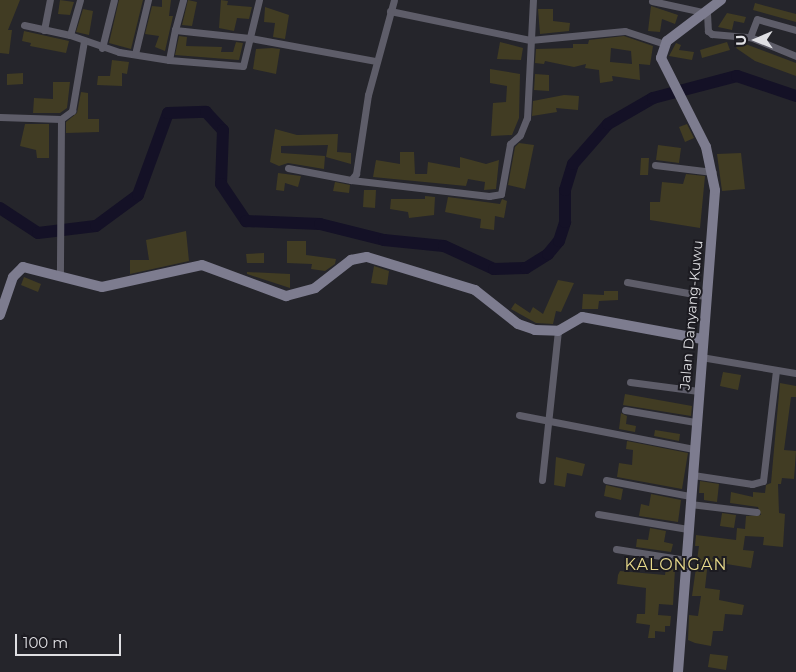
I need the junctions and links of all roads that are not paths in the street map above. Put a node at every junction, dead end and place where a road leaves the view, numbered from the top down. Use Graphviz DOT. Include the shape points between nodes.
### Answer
graph roads {
  1 [pos="50,0"];
  2 [pos="80,0"];
  3 [pos="114,0"];
  4 [pos="148,0"];
  5 [pos="183,0"];
  6 [pos="258,0"];
  7 [pos="394,0"];
  8 [pos="532,0"];
  9 [pos="721,0"];
  10 [pos="652,1"];
  11 [pos="390,11"];
  12 [pos="707,13"];
  13 [pos="24,25"];
  14 [pos="44,30"];
  15 [pos="175,30"];
  16 [pos="796,30"];
  17 [pos="70,35"];
  18 [pos="750,37"];
  19 [pos="250,38"];
  20 [pos="530,40"];
  21 [pos="84,41"];
  22 [pos="665,44"];
  23 [pos="102,48"];
  24 [pos="134,54"];
  25 [pos="796,56"];
  26 [pos="169,60"];
  27 [pos="375,61"];
  28 [pos="0,117"];
  29 [pos="61,119"];
  30 [pos="654,164"];
  31 [pos="288,168"];
  32 [pos="713,172"];
  33 [pos="351,180"];
  34 [pos="60,276"];
  35 [pos="627,282"];
  36 [pos="705,296"];
  37 [pos="0,315"];
  38 [pos="558,331"];
  39 [pos="702,339"];
  40 [pos="700,357"];
  41 [pos="776,371"];
  42 [pos="796,373"];
  43 [pos="630,382"];
  44 [pos="698,391"];
  45 [pos="625,410"];
  46 [pos="519,414"];
  47 [pos="549,422"];
  48 [pos="696,422"];
  49 [pos="694,449"];
  50 [pos="693,475"];
  51 [pos="542,480"];
  52 [pos="606,480"];
  53 [pos="690,500"];
  54 [pos="757,512"];
  55 [pos="598,514"];
  56 [pos="688,529"];
  57 [pos="616,549"];
  58 [pos="686,560"];
  59 [pos="678,672"];
  1 -- 14 [label="street"];
  2 -- 17 [label="street"];
  3 -- 23 [label="street"];
  4 -- 24 [label="street"];
  5 -- 15 [label="street"];
  6 -- 19 [label="street"];
  7 -- 11 [label="street"];
  8 -- 20 [label="street"];
  9 -- 12 [label="street"];
  10 -- 12 [label="street"];
  11 -- 20 [label="street"];
  11 -- 27 [label="street"];
  12 -- 18 [label="street" via="709,33"];
  12 -- 22 [label="street"];
  13 -- 14 [label="street"];
  14 -- 17 [label="street"];
  15 -- 19 [label="street"];
  15 -- 26 [label="street"];
  16 -- 18 [label="street" via="757,19"];
  17 -- 21 [label="street"];
  18 -- 25 [label="street"];
  19 -- 26 [label="street" via="246,64 238,68"];
  19 -- 27 [label="street"];
  20 -- 22 [label="street" via="560,40 614,31 639,33"];
  20 -- 33 [label="street" via="527,118 520,135 510,144 501,194 489,196"];
  21 -- 23 [label="street"];
  21 -- 29 [label="street" via="72,111"];
  22 -- 32 [label="street, Jalan Danyang-Kuwu" via="661,58 688,104"];
  23 -- 24 [label="street"];
  24 -- 26 [label="street"];
  27 -- 33 [label="street" via="358,167"];
  28 -- 29 [label="street"];
  29 -- 34 [label="street"];
  30 -- 32 [label="street"];
  31 -- 33 [label="street"];
  32 -- 36 [label="street, Jalan Danyang-Kuwu" via="715,190"];
  34 -- 37 [label="street" via="23,267 13,277"];
  34 -- 38 [label="street" via="102,287 202,265 286,296 325,282 356,258 373,258 480,292 526,328"];
  35 -- 36 [label="street"];
  36 -- 39 [label="street, Jalan Danyang-Kuwu"];
  38 -- 39 [label="street" via="582,317"];
  38 -- 47 [label="street"];
  39 -- 40 [label="street, Jalan Danyang-Kuwu"];
  40 -- 41 [label="street"];
  40 -- 44 [label="street, Jalan Danyang-Kuwu"];
  41 -- 42 [label="street"];
  41 -- 50 [label="street" via="763,481 752,484"];
  43 -- 44 [label="street"];
  44 -- 48 [label="street, Jalan Danyang-Kuwu"];
  45 -- 48 [label="street"];
  46 -- 47 [label="street"];
  47 -- 49 [label="street"];
  47 -- 51 [label="street"];
  48 -- 49 [label="street, Jalan Danyang-Kuwu"];
  49 -- 50 [label="street, Jalan Danyang-Kuwu"];
  50 -- 53 [label="street, Jalan Danyang-Kuwu"];
  52 -- 53 [label="street"];
  53 -- 54 [label="street"];
  53 -- 56 [label="street, Jalan Danyang-Kuwu"];
  55 -- 56 [label="street"];
  56 -- 58 [label="street, Jalan Danyang-Kuwu"];
  57 -- 58 [label="street"];
  58 -- 59 [label="street, Jalan Danyang-Kuwu"];
}
